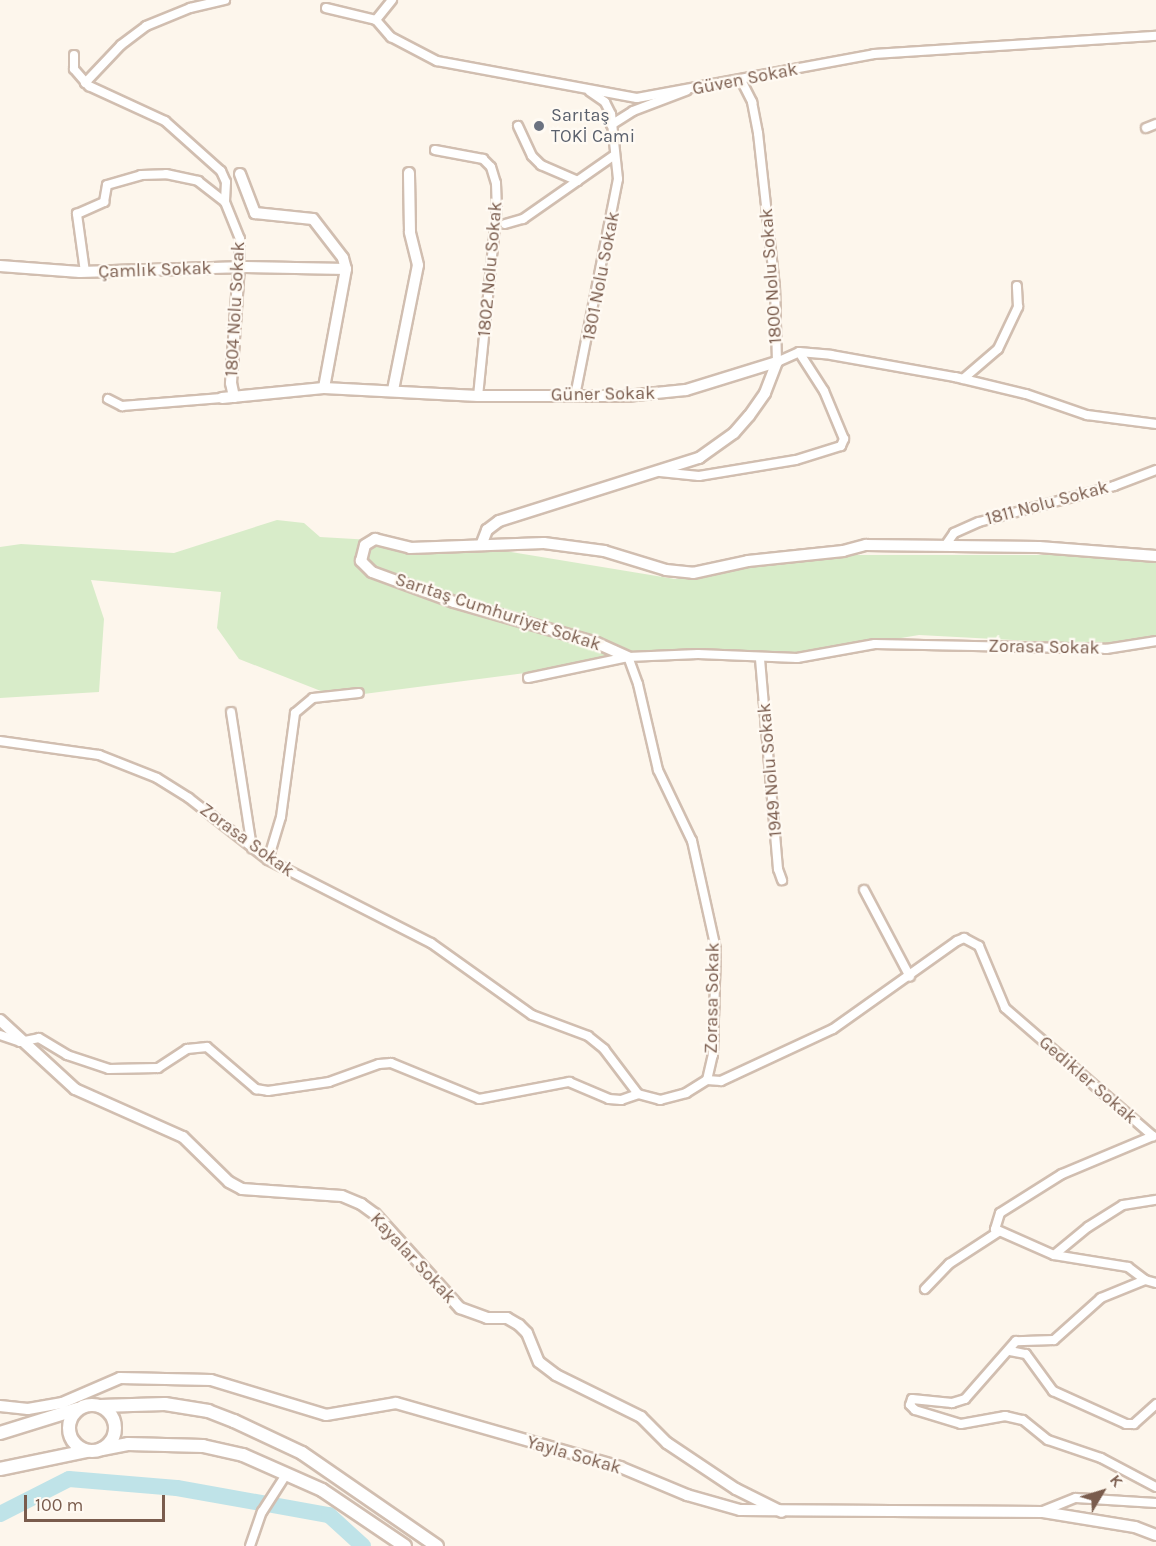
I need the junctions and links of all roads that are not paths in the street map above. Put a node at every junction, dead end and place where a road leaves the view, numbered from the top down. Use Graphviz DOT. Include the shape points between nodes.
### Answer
graph roads {
  1 [pos="225,0"];
  2 [pos="392,0"];
  3 [pos="326,8"];
  4 [pos="376,20"];
  5 [pos="1156,36"];
  6 [pos="74,55"];
  7 [pos="741,80"];
  8 [pos="85,83"];
  9 [pos="583,88"];
  10 [pos="688,90"];
  11 [pos="1156,124"];
  12 [pos="611,125"];
  13 [pos="518,126"];
  14 [pos="1146,128"];
  15 [pos="435,150"];
  16 [pos="614,156"];
  17 [pos="409,173"];
  18 [pos="240,174"];
  19 [pos="578,181"];
  20 [pos="225,202"];
  21 [pos="505,224"];
  22 [pos="0,266"];
  23 [pos="238,267"];
  24 [pos="346,270"];
  25 [pos="85,272"];
  26 [pos="1017,286"];
  27 [pos="799,352"];
  28 [pos="777,362"];
  29 [pos="963,379"];
  30 [pos="324,388"];
  31 [pos="393,390"];
  32 [pos="478,396"];
  33 [pos="575,396"];
  34 [pos="234,397"];
  35 [pos="222,398"];
  36 [pos="108,399"];
  37 [pos="1156,424"];
  38 [pos="1156,470"];
  39 [pos="660,472"];
  40 [pos="482,543"];
  41 [pos="945,546"];
  42 [pos="1156,556"];
  43 [pos="1156,642"];
  44 [pos="628,657"];
  45 [pos="760,659"];
  46 [pos="528,678"];
  47 [pos="359,693"];
  48 [pos="231,712"];
  49 [pos="0,741"];
  50 [pos="252,848"];
  51 [pos="268,860"];
  52 [pos="782,880"];
  53 [pos="864,890"];
  54 [pos="910,977"];
  55 [pos="0,1020"];
  56 [pos="0,1035"];
  57 [pos="20,1041"];
  58 [pos="707,1080"];
  59 [pos="638,1094"];
  60 [pos="1154,1136"];
  61 [pos="1156,1200"];
  62 [pos="998,1232"];
  63 [pos="1054,1256"];
  64 [pos="1145,1280"];
  65 [pos="1156,1283"];
  66 [pos="925,1289"];
  67 [pos="1010,1351"];
  68 [pos="1156,1404"];
  69 [pos="0,1406"];
  70 [pos="100,1406"];
  71 [pos="77,1409"];
  72 [pos="0,1433"];
  73 [pos="102,1449"];
  74 [pos="88,1451"];
  75 [pos="0,1469"];
  76 [pos="287,1473"];
  77 [pos="1156,1487"];
  78 [pos="1156,1503"];
  79 [pos="1043,1512"];
  80 [pos="785,1513"];
  81 [pos="1156,1534"];
  82 [pos="250,1546"];
  83 [pos="405,1546"];
  84 [pos="437,1546"];
  1 -- 8 [label="street" via="190,8 146,26 121,45"];
  2 -- 4 [label="street"];
  3 -- 4 [label="street"];
  4 -- 9 [label="street, Güven Sokak" via="391,37 436,61"];
  5 -- 7 [label="street, Güven Sokak" via="874,54"];
  6 -- 8 [label="street" via="74,69"];
  7 -- 10 [label="street, Güven Sokak"];
  7 -- 28 [label="street, 1800 Nolu Sokak" via="752,102 758,133 775,286"];
  8 -- 20 [label="street, 1804 Nolu Sokak" via="100,94 165,121 209,157 226,182"];
  9 -- 10 [label="street, Güven Sokak" via="637,98"];
  9 -- 12 [label="street, 1801 Nolu Sokak" via="605,102"];
  10 -- 12 [label="street" via="679,97 633,111"];
  11 -- 14 [label="street"];
  12 -- 16 [label="street, 1801 Nolu Sokak"];
  13 -- 19 [label="street" via="528,149 541,165"];
  15 -- 32 [label="street, 1802 Nolu Sokak" via="483,159 491,167 496,183"];
  16 -- 19 [label="street"];
  16 -- 33 [label="street, 1801 Nolu Sokak" via="617,196"];
  17 -- 31 [label="street" via="410,232 417,265"];
  18 -- 24 [label="street" via="255,213 313,219 342,258"];
  19 -- 21 [label="street" via="523,219"];
  20 -- 23 [label="street, 1804 Nolu Sokak" via="240,239"];
  20 -- 25 [label="street" via="198,181 166,174 141,175 107,185 104,202 77,214"];
  22 -- 25 [label="street, Çamlık Sokak"];
  23 -- 24 [label="street, Çamlık Sokak"];
  23 -- 25 [label="street, Çamlık Sokak"];
  23 -- 34 [label="street, 1804 Nolu Sokak" via="231,383"];
  24 -- 30 [label="street"];
  26 -- 29 [label="street" via="1018,307 998,349"];
  27 -- 28 [label="street, Güner Sokak"];
  27 -- 29 [label="street, Güner Sokak"];
  27 -- 39 [label="street" via="824,391 844,440 841,446 796,460 699,476"];
  28 -- 33 [label="street, Güner Sokak" via="686,390"];
  28 -- 39 [label="street, 1800 Nolu Sokak" via="765,393 734,433 699,458"];
  29 -- 37 [label="street, Güner Sokak" via="1087,415"];
  30 -- 31 [label="street, Güner Sokak"];
  30 -- 34 [label="street, Güner Sokak"];
  31 -- 32 [label="street, Güner Sokak"];
  32 -- 33 [label="street, Güner Sokak"];
  34 -- 35 [label="street, Güner Sokak"];
  35 -- 36 [label="street, Güner Sokak" via="122,406"];
  38 -- 41 [label="street, 1811 Nolu Sokak" via="1114,486 979,522 954,533"];
  39 -- 40 [label="street, 1800 Nolu Sokak" via="500,521 487,531"];
  40 -- 41 [label="street, Sarıtaş Cumhuriyet Sokak" via="544,543 604,551 666,570 693,573 748,561 866,545"];
  40 -- 44 [label="street, Sarıtaş Cumhuriyet Sokak" via="410,548 375,539 365,545 361,561 372,572 454,602 597,643"];
  41 -- 42 [label="street, Sarıtaş Cumhuriyet Sokak" via="1040,547"];
  43 -- 45 [label="street, Zorasa Sokak" via="1107,649 876,644 797,658"];
  44 -- 45 [label="street, Zorasa Sokak" via="698,654"];
  44 -- 46 [label="street"];
  44 -- 58 [label="street, Zorasa Sokak" via="658,770 692,841 716,949 713,1055"];
  45 -- 52 [label="street, 1949 Nolu Sokak"];
  47 -- 51 [label="street" via="313,698 295,713 281,817"];
  48 -- 50 [label="street"];
  49 -- 50 [label="street, Zorasa Sokak" via="87,753 126,763 189,798"];
  50 -- 51 [label="street, Zorasa Sokak"];
  51 -- 59 [label="street, Zorasa Sokak" via="431,943 531,1015 588,1036 604,1049"];
  53 -- 54 [label="street"];
  54 -- 58 [label="street, Gedikler Sokak" via="833,1029 721,1081"];
  54 -- 60 [label="street, Gedikler Sokak" via="957,941 973,941 1005,1008"];
  55 -- 57 [label="street, Kayalar Sokak"];
  56 -- 57 [label="street"];
  57 -- 59 [label="street" via="39,1038 67,1055 109,1069 158,1068 187,1049 207,1047 256,1089 268,1091 329,1082 391,1063 479,1099 569,1082 609,1099 621,1100"];
  57 -- 80 [label="street, Kayalar Sokak" via="75,1089 183,1137 229,1182 242,1189 342,1196 361,1204 375,1214 460,1308 487,1318 507,1318 519,1325 527,1333 539,1362 556,1376 641,1418 676,1450 736,1489"];
  58 -- 59 [label="street, Zorasa Sokak" via="686,1093 660,1100"];
  60 -- 62 [label="street, Gedikler Sokak" via="1062,1174 1000,1213 994,1223"];
  61 -- 63 [label="street" via="1123,1205 1088,1227"];
  62 -- 63 [label="street"];
  62 -- 66 [label="street" via="949,1264"];
  63 -- 64 [label="street" via="1128,1267"];
  64 -- 65 [label="street"];
  64 -- 67 [label="street" via="1101,1298 1054,1340 1025,1339 1017,1341"];
  67 -- 68 [label="street" via="1026,1354 1053,1392 1126,1424 1134,1424"];
  67 -- 77 [label="street" via="965,1399 952,1403 912,1399 910,1405 924,1414 961,1424 1005,1416 1023,1420 1048,1440 1101,1458"];
  69 -- 80 [label="street, Yayla Sokak" via="28,1409 62,1403 120,1378 182,1377 211,1380 326,1415 396,1403 620,1467 717,1504"];
  70 -- 71 [label="main road"];
  70 -- 73 [label="main road" via="115,1424 113,1438"];
  70 -- 84 [label="main road" via="165,1404 208,1411 234,1421 302,1453"];
  71 -- 72 [label="main road"];
  71 -- 74 [label="main road" via="68,1431 75,1444"];
  73 -- 74 [label="main road"];
  73 -- 76 [label="main road" via="128,1444 202,1446 243,1455"];
  74 -- 75 [label="main road"];
  76 -- 82 [label="street" via="262,1512"];
  76 -- 83 [label="main road" via="322,1490"];
  78 -- 79 [label="street, Yayla Sokak" via="1076,1498"];
  79 -- 80 [label="street, Yayla Sokak"];
  79 -- 81 [label="street" via="1136,1527"];
}
